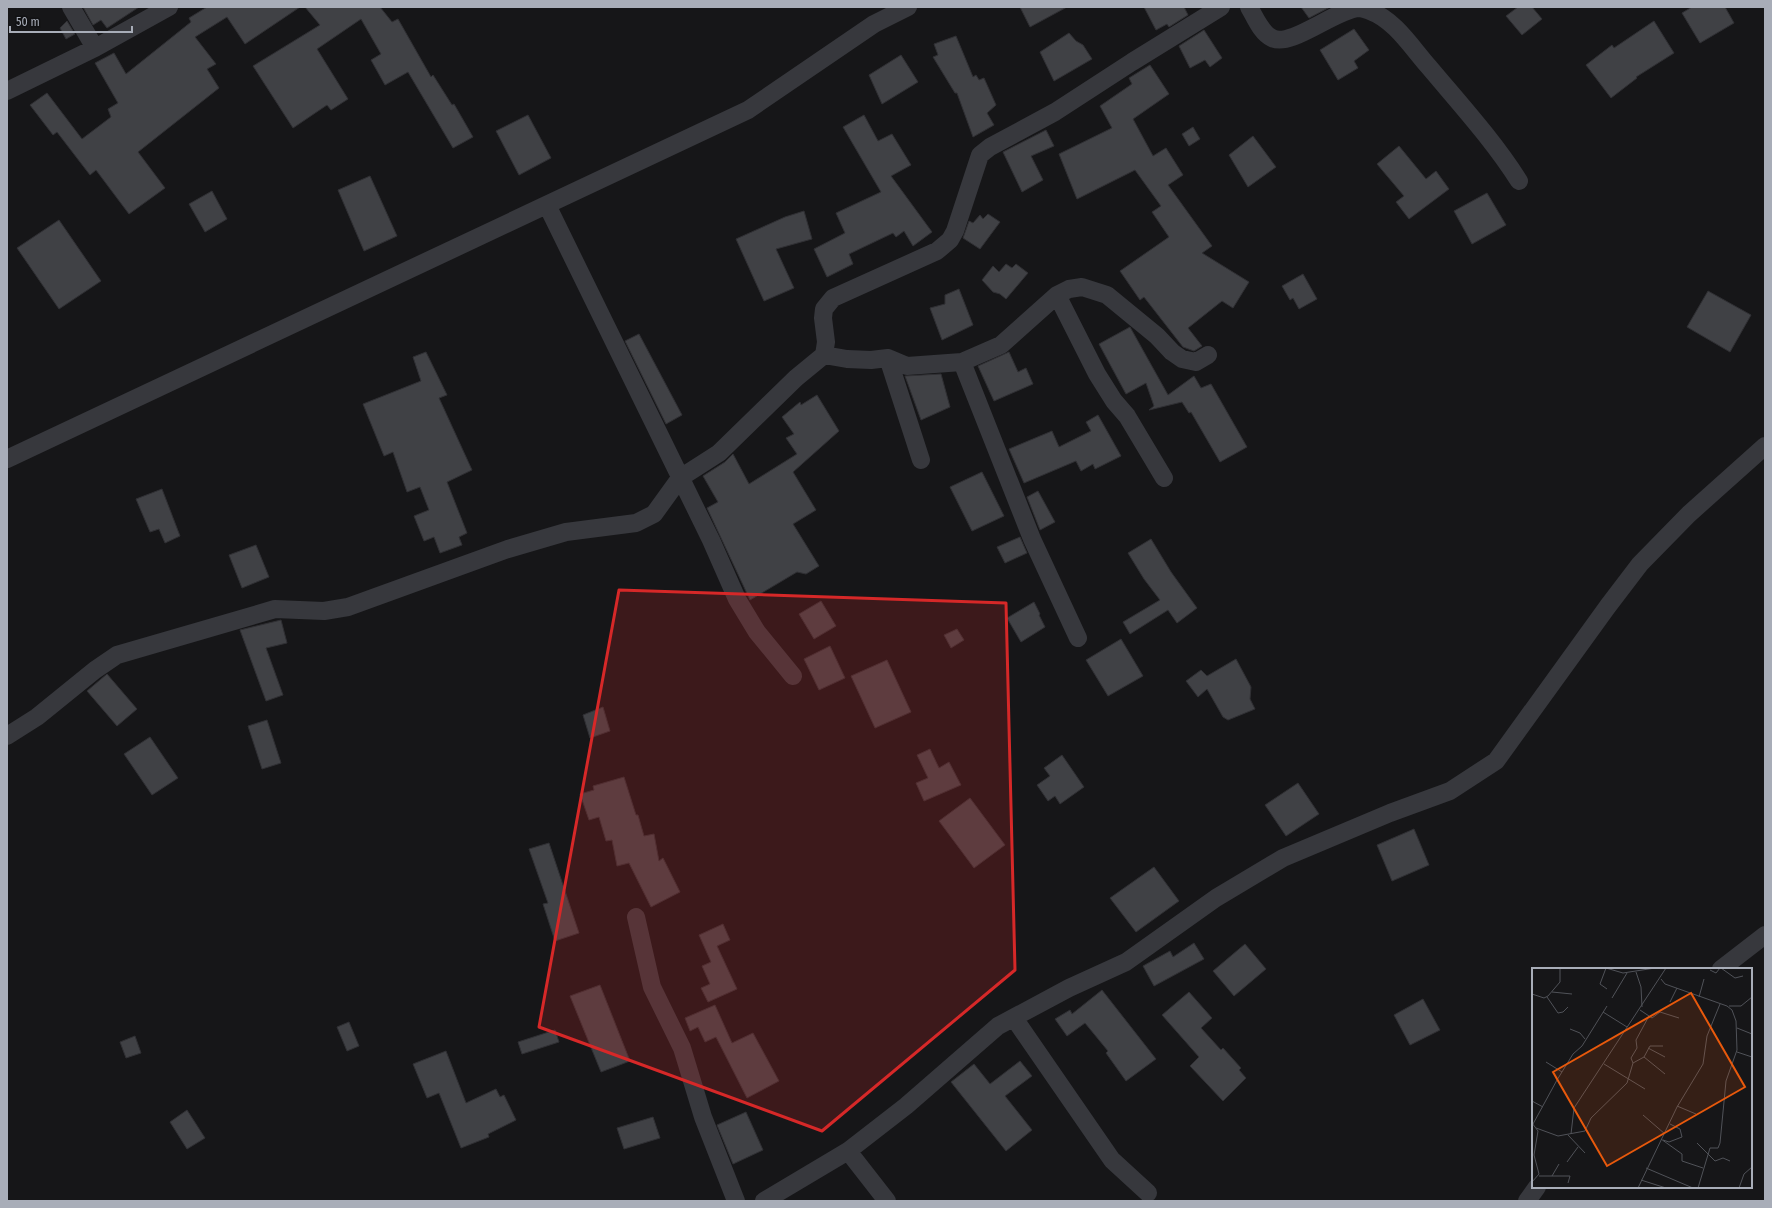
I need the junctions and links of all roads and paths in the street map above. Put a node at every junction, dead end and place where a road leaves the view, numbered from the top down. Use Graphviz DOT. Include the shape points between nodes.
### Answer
graph roads {
  1 [pos="71,7"];
  2 [pos="169,7"];
  3 [pos="908,7"];
  4 [pos="1221,7"];
  5 [pos="1249,7"];
  6 [pos="95,48"];
  7 [pos="7,91"];
  8 [pos="1519,181"];
  9 [pos="547,205"];
  10 [pos="1057,294"];
  11 [pos="824,355"];
  12 [pos="1208,356"];
  13 [pos="888,358"];
  14 [pos="962,362"];
  15 [pos="1765,446"];
  16 [pos="7,459"];
  17 [pos="920,460"];
  18 [pos="680,478"];
  19 [pos="1164,478"];
  20 [pos="1078,638"];
  21 [pos="793,676"];
  22 [pos="7,736"];
  23 [pos="636,917"];
  24 [pos="1765,935"];
  25 [pos="1722,968"];
  26 [pos="1014,1018"];
  27 [pos="848,1151"];
  28 [pos="1536,1188"];
  29 [pos="1148,1193"];
  30 [pos="736,1201"];
  31 [pos="764,1201"];
  32 [pos="887,1201"];
  33 [pos="1527,1201"];
  1 -- 6 [label="street"];
  2 -- 6 [label="street"];
  3 -- 9 [label="street" via="874,24 748,110"];
  4 -- 11 [label="street" via="1055,112 980,155 950,240 936,251 833,298 824,309"];
  5 -- 8 [label="street" via="1264,32 1272,39 1285,40 1359,8 1389,22 1450,92"];
  6 -- 7 [label="street"];
  9 -- 16 [label="street"];
  9 -- 18 [label="street"];
  10 -- 12 [label="street" via="1082,287 1107,295 1182,359 1196,362"];
  10 -- 14 [label="street" via="1001,345"];
  10 -- 19 [label="street" via="1097,374 1131,422"];
  11 -- 13 [label="street" via="853,359"];
  11 -- 18 [label="street" via="796,378 718,453"];
  13 -- 14 [label="street" via="907,366"];
  13 -- 17 [label="street"];
  14 -- 20 [label="street" via="1032,539"];
  15 -- 26 [label="street" via="1688,514 1640,564 1496,761 1450,791 1390,812 1283,858 1216,898 1126,962 1069,988"];
  18 -- 21 [label="street" via="737,599 756,632"];
  18 -- 22 [label="street" via="654,514 636,523 566,532 508,549 348,607 324,611 275,609 117,655 37,717"];
  23 -- 30 [label="street" via="652,986 682,1048 703,1117"];
  24 -- 25 [label="street"];
  26 -- 27 [label="street" via="998,1026 906,1106"];
  26 -- 29 [label="street" via="1112,1160"];
  27 -- 31 [label="street"];
  27 -- 32 [label="street"];
  28 -- 33 [label="street"];
}
